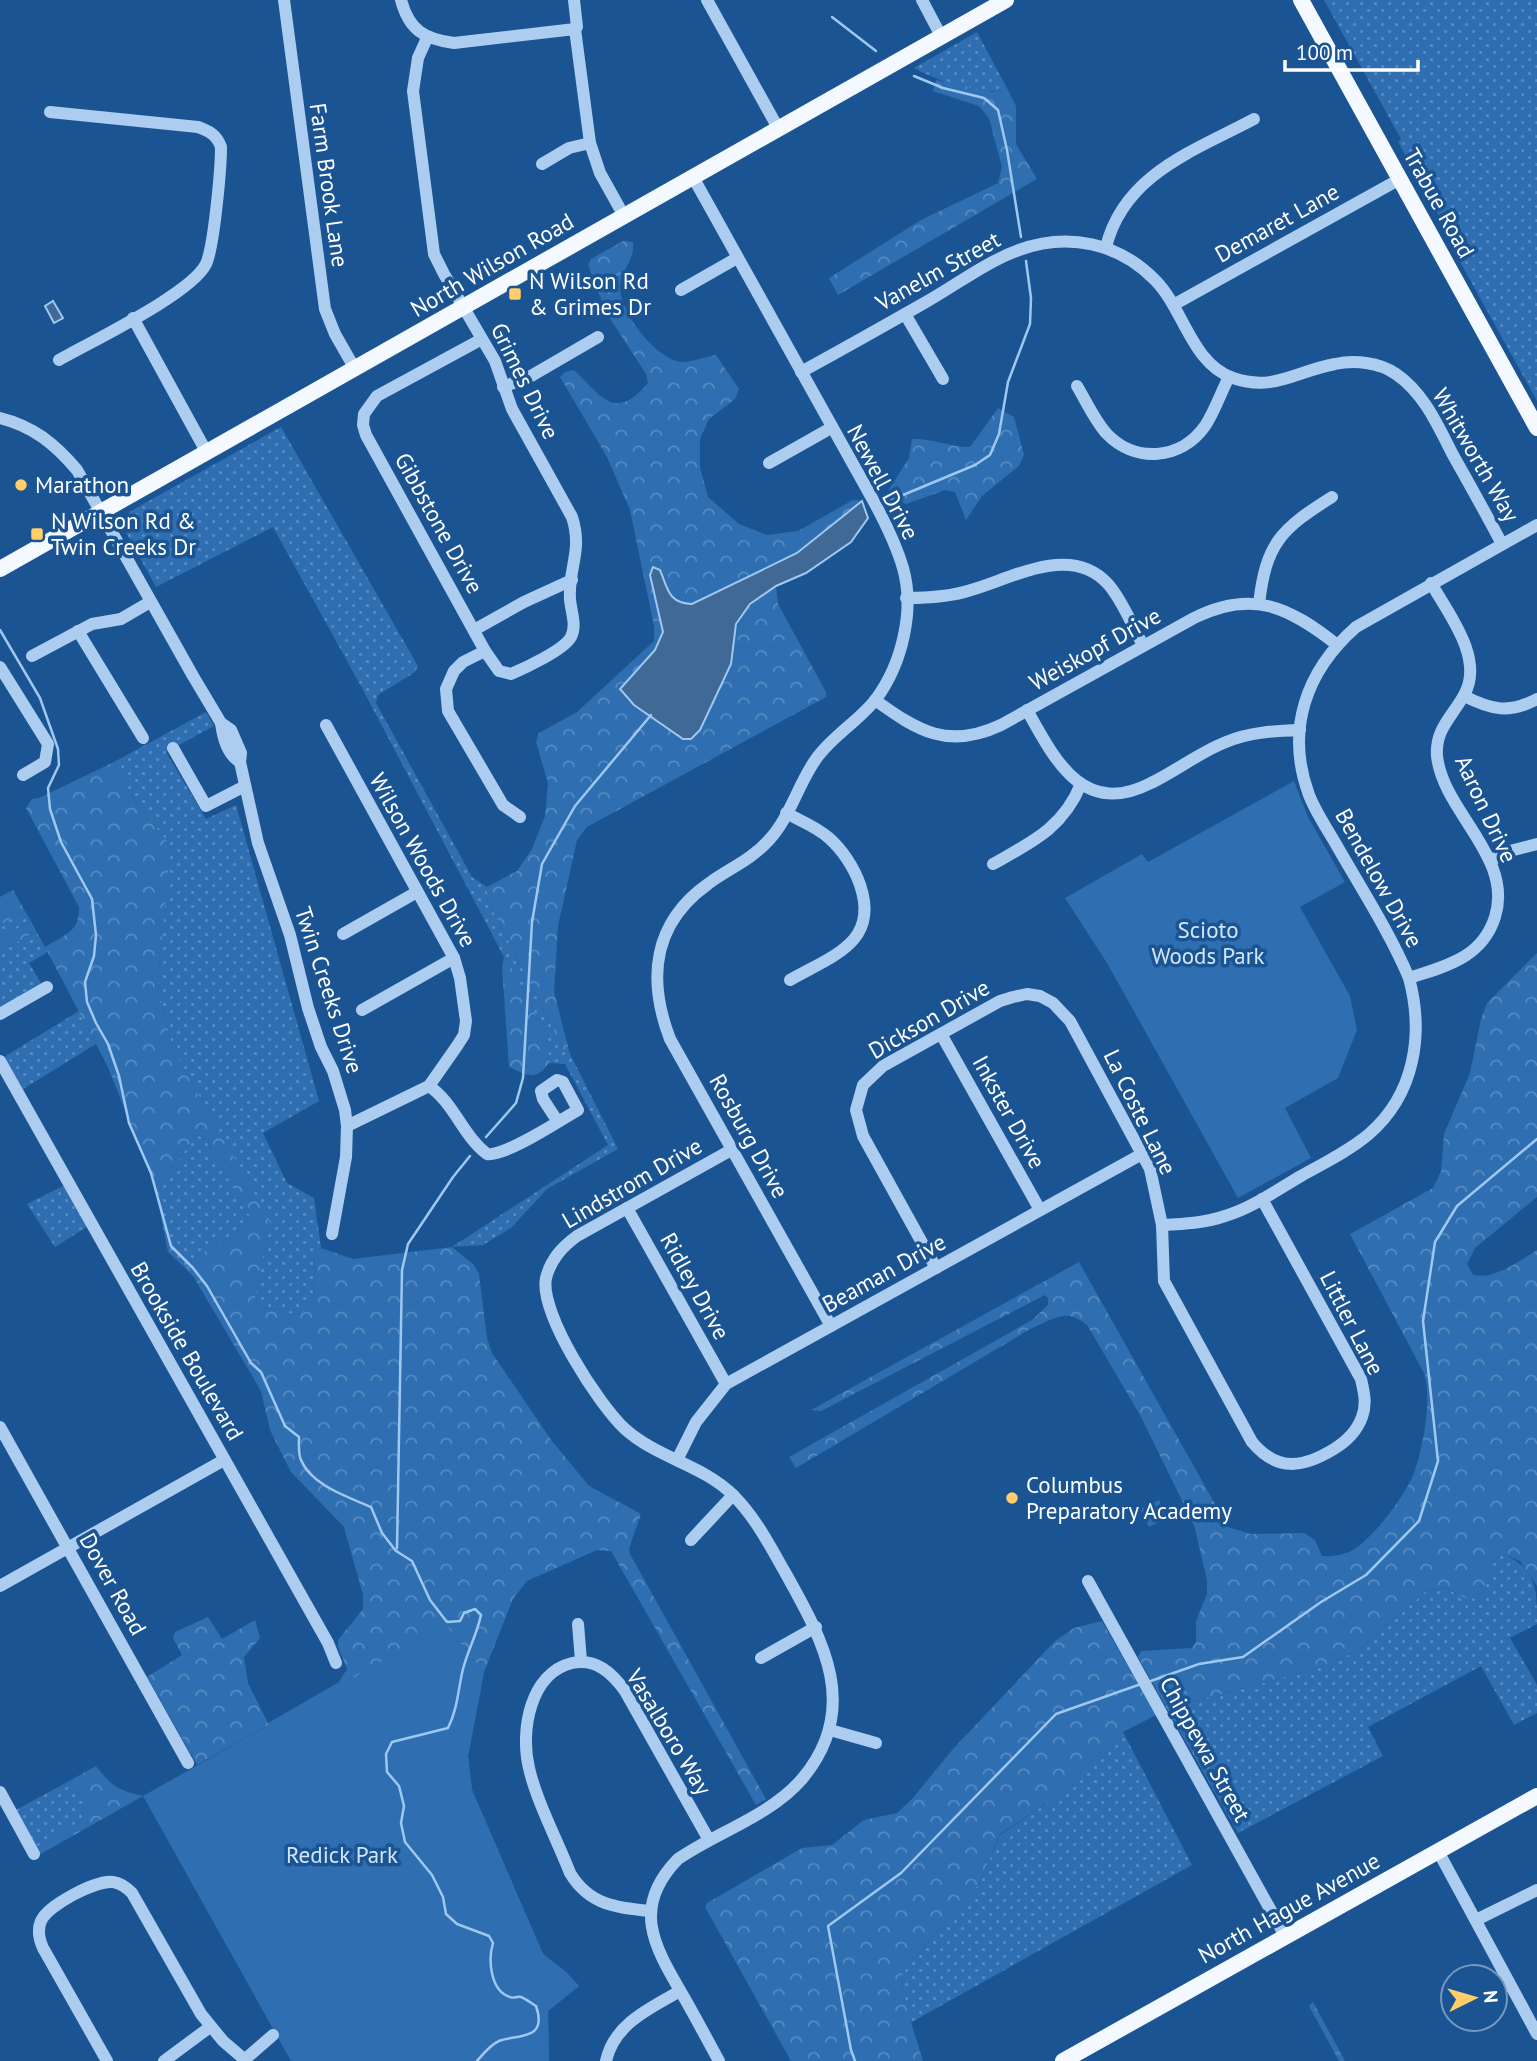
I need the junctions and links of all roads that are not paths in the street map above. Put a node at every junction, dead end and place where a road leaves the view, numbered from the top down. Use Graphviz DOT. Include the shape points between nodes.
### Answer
graph roads {
  1 [pos="284,0"];
  2 [pos="401,0"];
  3 [pos="574,0"];
  4 [pos="707,0"];
  5 [pos="922,0"];
  6 [pos="1006,0"];
  7 [pos="1301,0"];
  8 [pos="575,29"];
  9 [pos="941,36"];
  10 [pos="427,38"];
  11 [pos="50,112"];
  12 [pos="1254,119"];
  13 [pos="778,128"];
  14 [pos="590,143"];
  15 [pos="542,164"];
  16 [pos="693,177"];
  17 [pos="1400,178"];
  18 [pos="624,216"];
  19 [pos="1106,247"];
  20 [pos="737,258"];
  21 [pos="681,290"];
  22 [pos="1175,304"];
  23 [pos="464,308"];
  24 [pos="905,314"];
  25 [pos="133,318"];
  26 [pos="598,337"];
  27 [pos="482,339"];
  28 [pos="59,359"];
  29 [pos="355,369"];
  30 [pos="801,372"];
  31 [pos="1229,377"];
  32 [pos="943,379"];
  33 [pos="1077,386"];
  34 [pos="503,387"];
  35 [pos="0,418"];
  36 [pos="831,428"];
  37 [pos="1537,428"];
  38 [pos="207,453"];
  39 [pos="769,463"];
  40 [pos="1332,497"];
  41 [pos="100,513"];
  42 [pos="1537,525"];
  43 [pos="1502,544"];
  44 [pos="0,569"];
  45 [pos="572,580"];
  46 [pos="1431,583"];
  47 [pos="906,598"];
  48 [pos="150,602"];
  49 [pos="1259,604"];
  50 [pos="474,630"];
  51 [pos="78,631"];
  52 [pos="1336,644"];
  53 [pos="1143,645"];
  54 [pos="485,651"];
  55 [pos="32,656"];
  56 [pos="0,667"];
  57 [pos="1464,696"];
  58 [pos="875,699"];
  59 [pos="1537,699"];
  60 [pos="1027,710"];
  61 [pos="326,725"];
  62 [pos="1300,730"];
  63 [pos="144,738"];
  64 [pos="173,748"];
  65 [pos="23,775"];
  66 [pos="1081,784"];
  67 [pos="245,786"];
  68 [pos="786,813"];
  69 [pos="520,817"];
  70 [pos="1537,844"];
  71 [pos="1490,861"];
  72 [pos="993,863"];
  73 [pos="417,892"];
  74 [pos="343,934"];
  75 [pos="454,958"];
  76 [pos="659,958"];
  77 [pos="1409,978"];
  78 [pos="790,980"];
  79 [pos="47,987"];
  80 [pos="1053,1003"];
  81 [pos="362,1010"];
  82 [pos="0,1014"];
  83 [pos="942,1034"];
  84 [pos="0,1061"];
  85 [pos="429,1086"];
  86 [pos="558,1122"];
  87 [pos="348,1126"];
  88 [pos="733,1149"];
  89 [pos="1142,1154"];
  90 [pos="1262,1199"];
  91 [pos="627,1208"];
  92 [pos="1040,1210"];
  93 [pos="1162,1225"];
  94 [pos="332,1234"];
  95 [pos="936,1268"];
  96 [pos="831,1326"];
  97 [pos="726,1384"];
  98 [pos="0,1427"];
  99 [pos="224,1460"];
  100 [pos="677,1460"];
  101 [pos="1281,1463"];
  102 [pos="733,1495"];
  103 [pos="691,1540"];
  104 [pos="69,1547"];
  105 [pos="1088,1581"];
  106 [pos="0,1586"];
  107 [pos="578,1624"];
  108 [pos="816,1628"];
  109 [pos="761,1658"];
  110 [pos="581,1661"];
  111 [pos="336,1663"];
  112 [pos="830,1730"];
  113 [pos="876,1744"];
  114 [pos="188,1763"];
  115 [pos="0,1792"];
  116 [pos="1537,1796"];
  117 [pos="709,1840"];
  118 [pos="1438,1851"];
  119 [pos="34,1854"];
  120 [pos="1537,1890"];
  121 [pos="650,1910"];
  122 [pos="1476,1920"];
  123 [pos="1285,1936"];
  124 [pos="680,1991"];
  125 [pos="210,2027"];
  126 [pos="1537,2034"];
  127 [pos="273,2035"];
  128 [pos="243,2060"];
  129 [pos="107,2061"];
  130 [pos="164,2061"];
  131 [pos="606,2061"];
  132 [pos="719,2061"];
  133 [pos="1063,2061"];
  1 -- 29 [label="street, Farm Brook Lane" via="325,309"];
  2 -- 10 [label="street" via="411,24"];
  3 -- 8 [label="street"];
  4 -- 13 [label="street"];
  5 -- 9 [label="street"];
  6 -- 9 [label="main road, North Wilson Road"];
  7 -- 17 [label="main road, Trabue Road"];
  8 -- 10 [label="street" via="453,43"];
  8 -- 14 [label="street"];
  9 -- 13 [label="main road, North Wilson Road"];
  10 -- 23 [label="street, Grimes Drive" via="418,58 413,91 429,228 434,254"];
  11 -- 25 [label="street" via="198,127 219,139 221,155 207,262 173,295"];
  12 -- 19 [label="street" via="1144,182 1118,214"];
  13 -- 16 [label="main road, North Wilson Road"];
  14 -- 15 [label="street" via="569,148"];
  14 -- 18 [label="street" via="600,173"];
  16 -- 18 [label="main road, North Wilson Road"];
  16 -- 20 [label="street, Newell Drive"];
  17 -- 22 [label="street, Demaret Lane"];
  17 -- 37 [label="main road, Trabue Road"];
  18 -- 23 [label="main road, North Wilson Road"];
  19 -- 22 [label="street" via="1145,270"];
  19 -- 24 [label="street, Vanelm Street" via="1064,242 1019,250"];
  20 -- 21 [label="street"];
  20 -- 30 [label="street, Newell Drive"];
  22 -- 31 [label="street" via="1206,358"];
  23 -- 27 [label="street, Grimes Drive"];
  23 -- 29 [label="main road, North Wilson Road"];
  24 -- 30 [label="street, Vanelm Street"];
  24 -- 32 [label="street"];
  25 -- 28 [label="street"];
  25 -- 38 [label="street"];
  26 -- 34 [label="street"];
  27 -- 34 [label="street, Grimes Drive"];
  27 -- 50 [label="street, Gibbstone Drive" via="377,397 364,414 363,425"];
  29 -- 38 [label="main road, North Wilson Road"];
  30 -- 36 [label="street, Newell Drive"];
  31 -- 33 [label="street" via="1206,425 1190,442 1153,455 1132,451 1114,440"];
  31 -- 43 [label="street, Whitworth Way" via="1276,383 1335,363 1358,362 1395,372 1425,403"];
  34 -- 45 [label="street, Grimes Drive" via="572,517 578,552"];
  35 -- 41 [label="street, Twin Creeks Drive" via="36,432 64,455"];
  36 -- 39 [label="street"];
  36 -- 47 [label="street, Newell Drive" via="881,514 904,570"];
  38 -- 41 [label="main road, North Wilson Road"];
  40 -- 49 [label="street" via="1278,540 1265,566"];
  41 -- 44 [label="main road, North Wilson Road"];
  41 -- 48 [label="street, Twin Creeks Drive"];
  42 -- 43 [label="street, Bendelow Drive"];
  43 -- 46 [label="street, Bendelow Drive"];
  45 -- 50 [label="street"];
  45 -- 54 [label="street, Grimes Drive" via="573,628 565,645 511,674 499,671"];
  46 -- 52 [label="street, Bendelow Drive"];
  46 -- 57 [label="street, Aaron Drive" via="1467,652 1470,677"];
  47 -- 53 [label="street" via="969,591 1039,567 1069,564 1083,567 1108,584"];
  47 -- 58 [label="street, Newell Drive" via="899,652"];
  48 -- 51 [label="street" via="121,619"];
  48 -- 67 [label="street, Twin Creeks Drive" via="221,723 232,757 243,768"];
  49 -- 52 [label="street, Weiskopf Drive" via="1295,615"];
  49 -- 53 [label="street, Weiskopf Drive" via="1209,611"];
  50 -- 54 [label="street, Gibbstone Drive"];
  51 -- 55 [label="street"];
  51 -- 63 [label="street"];
  52 -- 62 [label="street, Bendelow Drive" via="1311,685"];
  53 -- 60 [label="street, Weiskopf Drive"];
  54 -- 69 [label="street" via="454,671 446,688 448,711 503,805"];
  56 -- 65 [label="street" via="48,744 45,762"];
  57 -- 59 [label="street" via="1506,709"];
  57 -- 71 [label="street, Aaron Drive" via="1443,724 1437,759 1444,782"];
  58 -- 60 [label="street, Weiskopf Drive" via="917,728 950,737 989,731"];
  58 -- 68 [label="street, Newell Drive" via="817,757"];
  60 -- 66 [label="street" via="1061,768"];
  61 -- 73 [label="street, Wilson Woods Drive"];
  62 -- 66 [label="street" via="1259,732 1223,743 1132,792 1101,792"];
  62 -- 77 [label="street, Bendelow Drive" via="1300,759 1310,797"];
  64 -- 67 [label="street" via="206,806"];
  66 -- 72 [label="street" via="1071,807 1055,825"];
  67 -- 87 [label="street, Twin Creeks Drive" via="258,843"];
  68 -- 76 [label="street, Newell Drive" via="769,841 696,892 672,920"];
  68 -- 78 [label="street" via="821,831 838,847 865,900 862,925 852,941"];
  70 -- 71 [label="street"];
  71 -- 77 [label="street, Aaron Drive" via="1498,902 1484,939 1459,961"];
  73 -- 74 [label="street"];
  73 -- 75 [label="street, Wilson Woods Drive"];
  75 -- 81 [label="street"];
  75 -- 85 [label="street, Wilson Woods Drive" via="464,1002 464,1034"];
  76 -- 88 [label="street, Rosburg Drive" via="657,999 666,1029"];
  77 -- 90 [label="street, Bendelow Drive" via="1417,1027 1414,1057 1406,1086 1389,1112 1344,1152"];
  79 -- 82 [label="street"];
  80 -- 83 [label="street, Dickson Drive" via="1040,996 1013,997"];
  80 -- 89 [label="street, La Coste Lane" via="1070,1021"];
  83 -- 92 [label="street, Inkster Drive"];
  83 -- 95 [label="street, Dickson Drive" via="873,1074 863,1084 856,1110 863,1136"];
  84 -- 99 [label="street, Brookside Boulevard"];
  85 -- 86 [label="street" via="487,1154 501,1153"];
  85 -- 87 [label="street, Wilson Woods Drive"];
  87 -- 94 [label="street, Twin Creeks Drive" via="344,1177"];
  88 -- 91 [label="street, Lindstrom Drive"];
  88 -- 96 [label="street, Rosburg Drive"];
  89 -- 92 [label="street, Beaman Drive"];
  89 -- 93 [label="street, La Coste Lane" via="1155,1186"];
  90 -- 93 [label="street, Bendelow Drive" via="1226,1216"];
  90 -- 101 [label="street, Littler Lane" via="1364,1391 1363,1415 1351,1436 1312,1461"];
  91 -- 97 [label="street, Ridley Drive"];
  91 -- 100 [label="street, Lindstrom Drive" via="561,1248 550,1265 545,1296 598,1399 626,1430"];
  92 -- 95 [label="street, Beaman Drive"];
  93 -- 101 [label="street, La Coste Lane" via="1164,1281 1175,1305 1252,1442"];
  95 -- 96 [label="street, Beaman Drive"];
  96 -- 97 [label="street, Beaman Drive"];
  97 -- 100 [label="street, Beaman Drive" via="696,1422"];
  98 -- 104 [label="street, Dover Road"];
  99 -- 104 [label="street"];
  99 -- 111 [label="street, Brookside Boulevard"];
  100 -- 102 [label="street, Lindstrom Drive"];
  102 -- 103 [label="street"];
  102 -- 108 [label="street, Lindstrom Drive" via="762,1532"];
  104 -- 106 [label="street"];
  104 -- 114 [label="street, Dover Road"];
  105 -- 123 [label="street, Chippewa Street"];
  107 -- 110 [label="street"];
  108 -- 109 [label="street"];
  108 -- 112 [label="street, Lindstrom Drive" via="831,1676"];
  110 -- 117 [label="street, Vasalboro Way" via="613,1675 625,1691"];
  110 -- 121 [label="street" via="550,1674 538,1687 527,1736 528,1764 577,1885 599,1902"];
  112 -- 113 [label="street"];
  112 -- 117 [label="street" via="803,1778 783,1797"];
  115 -- 119 [label="street"];
  116 -- 118 [label="main road, North Hague Avenue"];
  117 -- 121 [label="street" via="664,1873"];
  118 -- 122 [label="street"];
  118 -- 123 [label="main road, North Hague Avenue"];
  120 -- 122 [label="street"];
  121 -- 124 [label="street" via="652,1936"];
  122 -- 126 [label="street"];
  123 -- 133 [label="main road, North Hague Avenue"];
  124 -- 131 [label="street" via="622,2028"];
  124 -- 132 [label="street"];
  125 -- 128 [label="street"];
  125 -- 129 [label="street" via="137,1900 120,1883 95,1884 45,1915 39,1937"];
  125 -- 130 [label="street"];
  127 -- 128 [label="street"];
}
